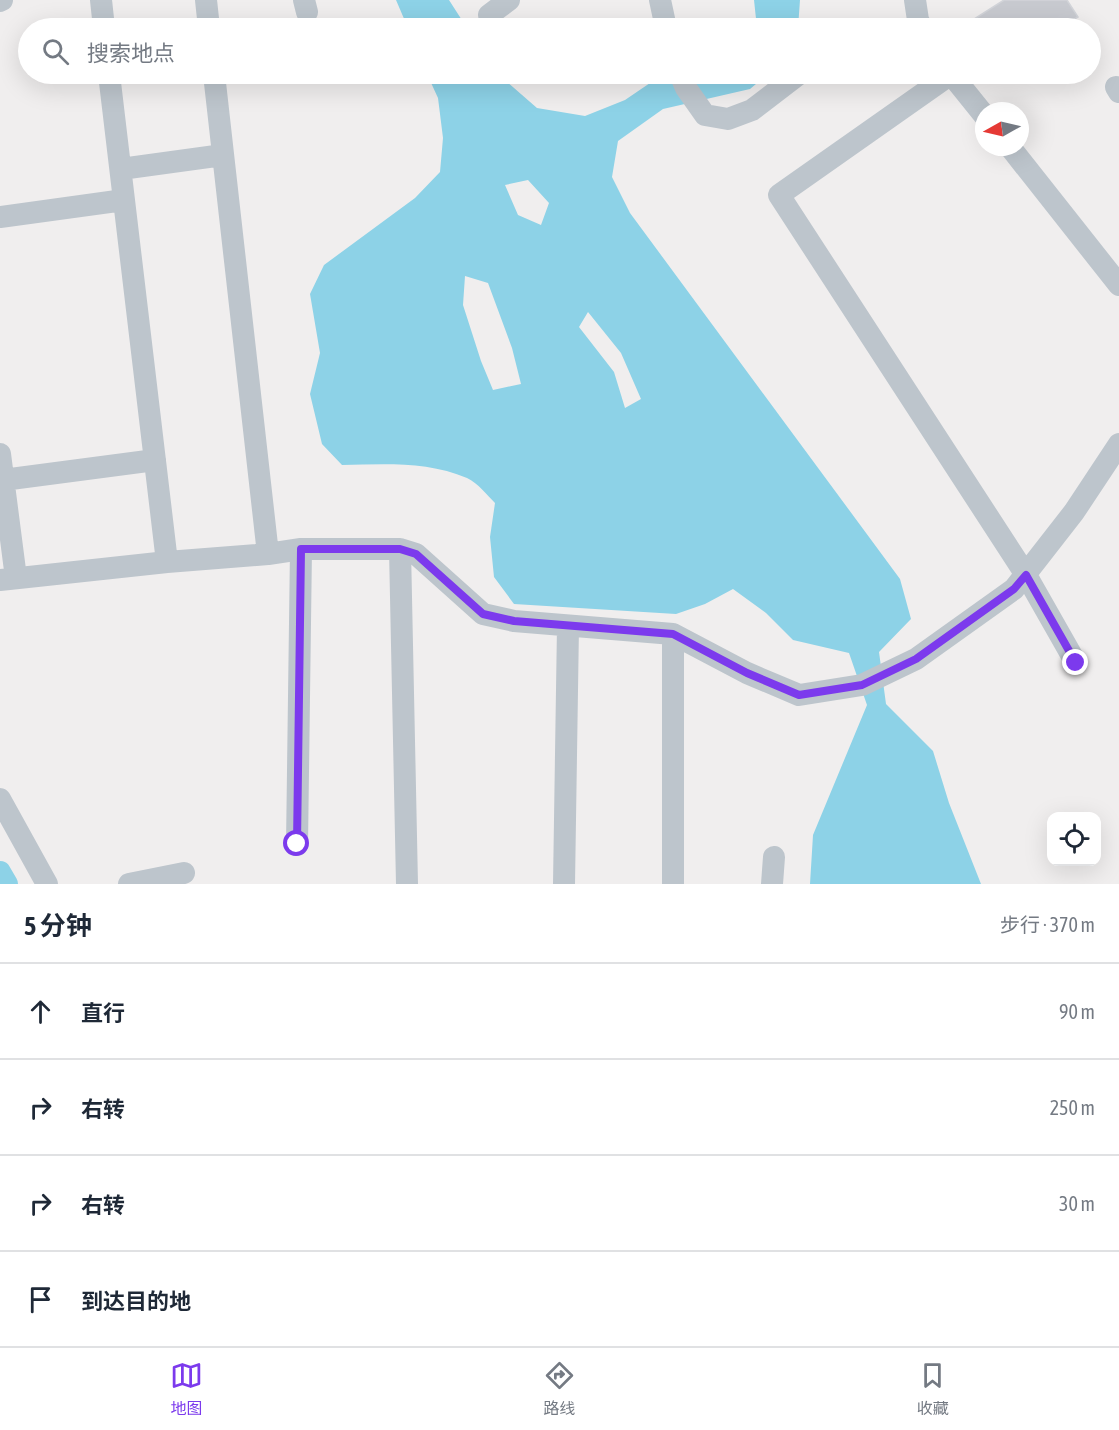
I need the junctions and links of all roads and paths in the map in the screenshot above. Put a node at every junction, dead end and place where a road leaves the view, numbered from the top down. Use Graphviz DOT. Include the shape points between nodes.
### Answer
graph roads {
  1 [pos="101,0"];
  2 [pos="206,0"];
  3 [pos="510,0"];
  4 [pos="660,0"];
  5 [pos="915,0"];
  6 [pos="489,15"];
  7 [pos="103,18"];
  8 [pos="208,18"];
  9 [pos="664,18"];
  10 [pos="918,18"];
  11 [pos="110,84"];
  12 [pos="215,84"];
  13 [pos="684,84"];
  14 [pos="786,84"];
  15 [pos="937,84"];
  16 [pos="959,84"];
  17 [pos="975,104"];
  18 [pos="223,155"];
  19 [pos="1017,156"];
  20 [pos="120,169"];
  21 [pos="124,201"];
  22 [pos="0,217"];
  23 [pos="1119,285"];
  24 [pos="1119,444"];
  25 [pos="0,454"];
  26 [pos="155,460"];
  27 [pos="3,480"];
  28 [pos="301,549"];
  29 [pos="400,549"];
  30 [pos="268,554"];
  31 [pos="167,562"];
  32 [pos="1026,575"];
  33 [pos="8,579"];
  34 [pos="568,626"];
  35 [pos="673,634"];
  36 [pos="1076,663"];
  37 [pos="0,799"];
  38 [pos="297,844"];
  39 [pos="774,857"];
  40 [pos="184,873"];
  41 [pos="47,884"];
  42 [pos="129,884"];
  43 [pos="407,884"];
  44 [pos="564,884"];
  45 [pos="673,884"];
  46 [pos="772,884"];
  1 -- 7 [label="street"];
  2 -- 8 [label="street"];
  3 -- 6 [label="street"];
  4 -- 9 [label="street"];
  5 -- 10 [label="street"];
  11 -- 20 [label="street"];
  12 -- 18 [label="street"];
  13 -- 14 [label="street" via="705,115 728,119 752,110"];
  15 -- 32 [label="street" via="779,195"];
  16 -- 17 [label="street"];
  18 -- 20 [label="street"];
  18 -- 30 [label="street"];
  19 -- 23 [label="street"];
  20 -- 21 [label="street"];
  21 -- 22 [label="street"];
  21 -- 26 [label="street"];
  24 -- 32 [label="street"];
  25 -- 27 [label="street"];
  26 -- 27 [label="street"];
  26 -- 31 [label="street"];
  27 -- 33 [label="street"];
  28 -- 29 [label="street"];
  28 -- 30 [label="street"];
  28 -- 38 [label="street"];
  29 -- 34 [label="street" via="416,554 483,614"];
  29 -- 43 [label="street"];
  30 -- 31 [label="street"];
  31 -- 33 [label="street"];
  32 -- 35 [label="street" via="1014,589 916,659 862,685 799,695"];
  32 -- 36 [label="street"];
  34 -- 35 [label="street"];
  34 -- 44 [label="street"];
  35 -- 45 [label="street"];
  37 -- 41 [label="street"];
  39 -- 46 [label="street"];
  40 -- 42 [label="street"];
}
